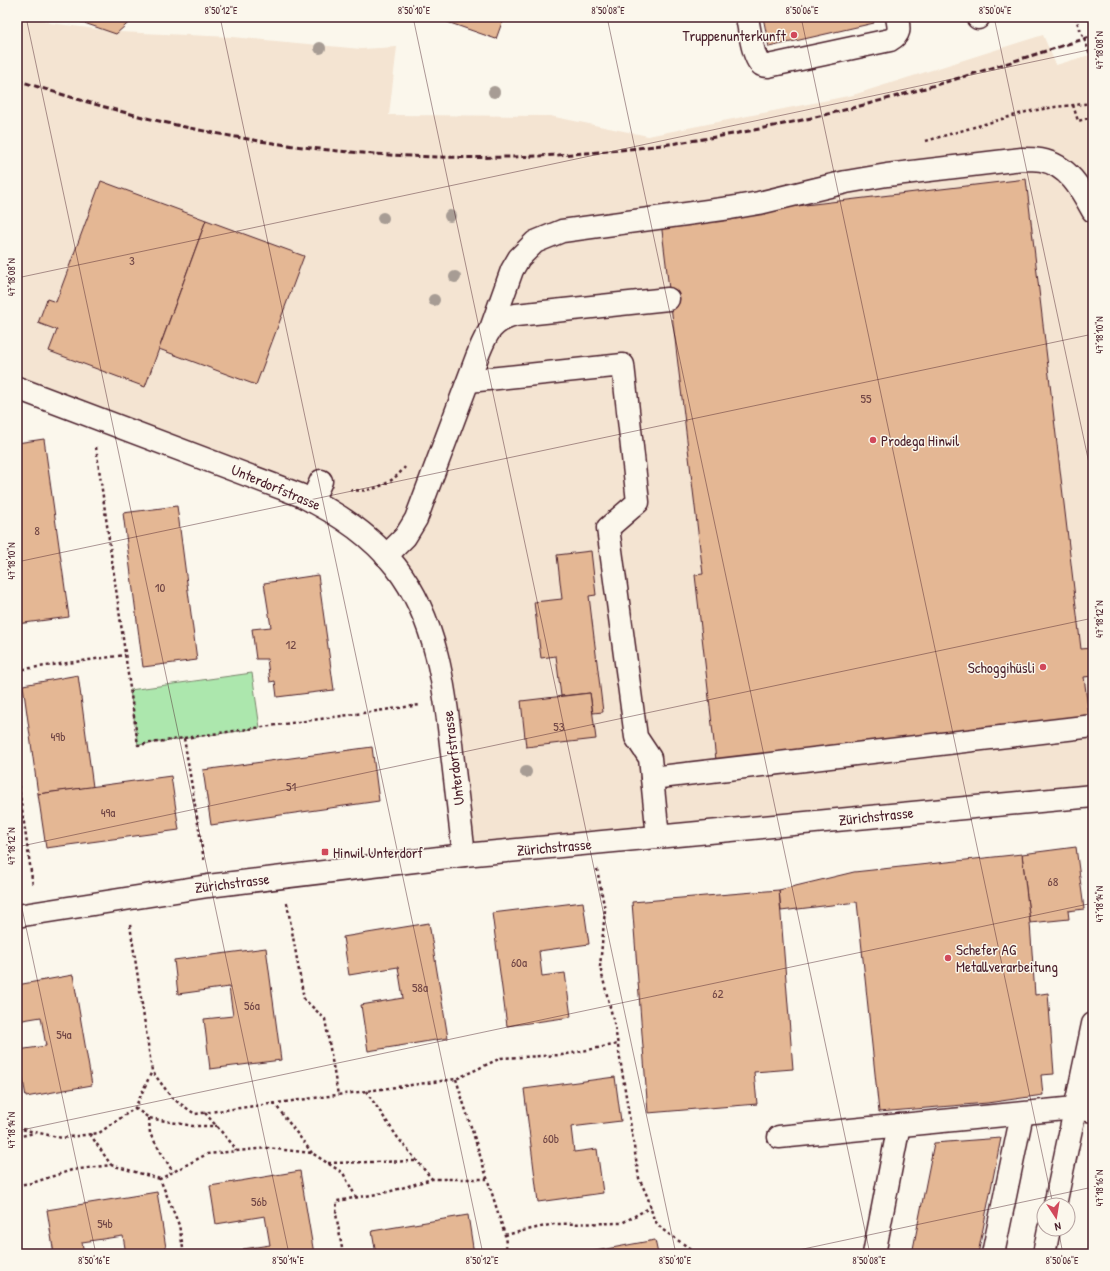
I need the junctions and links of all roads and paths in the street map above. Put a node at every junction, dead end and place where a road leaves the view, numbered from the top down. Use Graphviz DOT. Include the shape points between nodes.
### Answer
graph roads {
  1 [pos="746,17"];
  2 [pos="897,17"];
  3 [pos="1075,17"];
  4 [pos="1093,61"];
  5 [pos="1073,105"];
  6 [pos="1093,117"];
  7 [pos="1093,211"];
  8 [pos="668,299"];
  9 [pos="492,326"];
  10 [pos="468,381"];
  11 [pos="17,388"];
  12 [pos="92,417"];
  13 [pos="321,481"];
  14 [pos="312,501"];
  15 [pos="386,556"];
  16 [pos="125,655"];
  17 [pos="17,670"];
  18 [pos="446,701"];
  19 [pos="1093,726"];
  20 [pos="184,738"];
  21 [pos="17,774"];
  22 [pos="652,778"];
  23 [pos="1093,796"];
  24 [pos="658,838"];
  25 [pos="592,843"];
  26 [pos="464,855"];
  27 [pos="283,877"];
  28 [pos="208,886"];
  29 [pos="126,899"];
  30 [pos="27,914"];
  31 [pos="1093,1024"];
  32 [pos="618,1044"];
  33 [pos="152,1071"];
  34 [pos="456,1079"];
  35 [pos="366,1091"];
  36 [pos="338,1095"];
  37 [pos="274,1103"];
  38 [pos="135,1108"];
  39 [pos="1084,1110"];
  40 [pos="204,1112"];
  41 [pos="1022,1114"];
  42 [pos="149,1118"];
  43 [pos="899,1125"];
  44 [pos="217,1126"];
  45 [pos="17,1128"];
  46 [pos="36,1132"];
  47 [pos="90,1134"];
  48 [pos="17,1137"];
  49 [pos="779,1137"];
  50 [pos="236,1151"];
  51 [pos="312,1153"];
  52 [pos="417,1161"];
  53 [pos="328,1163"];
  54 [pos="111,1165"];
  55 [pos="174,1172"];
  56 [pos="160,1179"];
  57 [pos="432,1179"];
  58 [pos="487,1179"];
  59 [pos="17,1185"];
  60 [pos="356,1197"];
  61 [pos="1057,1197"];
  62 [pos="651,1207"];
  63 [pos="505,1235"];
  64 [pos="1048,1237"];
  65 [pos="184,1254"];
  66 [pos="343,1254"];
  67 [pos="507,1254"];
  68 [pos="698,1254"];
  69 [pos="874,1254"];
  70 [pos="993,1254"];
  71 [pos="1044,1254"];
  1 -- 2 [label="street" via="758,61 768,66 890,40 899,31"];
  3 -- 4 [label="path"];
  5 -- 6 [label="path" via="1078,121"];
  7 -- 9 [label="street" via="1079,186 1057,165 1042,160 1022,159 887,174 730,208 562,231 536,242 519,258 512,270"];
  8 -- 9 [label="street" via="516,316 502,319"];
  9 -- 10 [label="street" via="484,339"];
  10 -- 15 [label="street" via="416,519 405,537"];
  10 -- 22 [label="street" via="623,365 638,502 608,528 636,737 650,758"];
  11 -- 12 [label="street, Unterdorfstrasse"];
  12 -- 14 [label="street, Unterdorfstrasse" via="277,485"];
  12 -- 16 [label="path"];
  13 -- 14 [label="street"];
  14 -- 15 [label="street, Unterdorfstrasse" via="367,536"];
  15 -- 18 [label="street, Unterdorfstrasse" via="404,579 422,612 436,652"];
  16 -- 17 [label="path"];
  16 -- 20 [label="path" via="138,745"];
  18 -- 20 [label="path"];
  18 -- 26 [label="street, Unterdorfstrasse"];
  19 -- 22 [label="street"];
  20 -- 28 [label="path"];
  21 -- 30 [label="path"];
  22 -- 24 [label="street"];
  23 -- 24 [label="street, Zürichstrasse"];
  24 -- 25 [label="street, Zürichstrasse"];
  25 -- 26 [label="street, Zürichstrasse"];
  25 -- 32 [label="path" via="605,910 600,967"];
  26 -- 27 [label="street, Zürichstrasse"];
  27 -- 28 [label="street, Zürichstrasse"];
  27 -- 36 [label="path" via="304,999 325,1019"];
  28 -- 29 [label="street, Zürichstrasse"];
  29 -- 30 [label="street, Zürichstrasse"];
  29 -- 33 [label="path"];
  31 -- 39 [label="street"];
  32 -- 34 [label="path" via="562,1055 501,1058"];
  32 -- 62 [label="path" via="639,1178"];
  33 -- 38 [label="path"];
  33 -- 40 [label="path" via="172,1098 195,1114"];
  34 -- 35 [label="path"];
  34 -- 58 [label="path"];
  35 -- 36 [label="path"];
  35 -- 52 [label="path"];
  36 -- 37 [label="path"];
  37 -- 40 [label="path"];
  37 -- 51 [label="path"];
  38 -- 42 [label="path"];
  38 -- 47 [label="path" via="99,1133"];
  39 -- 41 [label="street"];
  39 -- 61 [label="street"];
  40 -- 44 [label="path"];
  41 -- 43 [label="street"];
  41 -- 70 [label="street"];
  42 -- 44 [label="path" via="193,1126"];
  42 -- 55 [label="path" via="150,1134"];
  43 -- 49 [label="street"];
  43 -- 69 [label="street"];
  44 -- 50 [label="path"];
  45 -- 46 [label="path"];
  46 -- 47 [label="path" via="62,1138"];
  46 -- 48 [label="path"];
  47 -- 54 [label="path"];
  50 -- 51 [label="path" via="267,1148"];
  50 -- 55 [label="path" via="207,1154"];
  51 -- 53 [label="path"];
  52 -- 53 [label="path"];
  52 -- 57 [label="path"];
  53 -- 60 [label="path" via="343,1173"];
  54 -- 56 [label="path"];
  54 -- 59 [label="path" via="72,1170 32,1183"];
  55 -- 56 [label="path"];
  56 -- 65 [label="path" via="179,1225"];
  57 -- 58 [label="path"];
  57 -- 60 [label="path" via="388,1192"];
  58 -- 63 [label="path"];
  60 -- 66 [label="path" via="337,1201 336,1214"];
  62 -- 63 [label="path" via="622,1223 554,1224"];
  62 -- 68 [label="path" via="654,1220 663,1230"];
  63 -- 67 [label="path"];
  64 -- 71 [label="street"];
}
